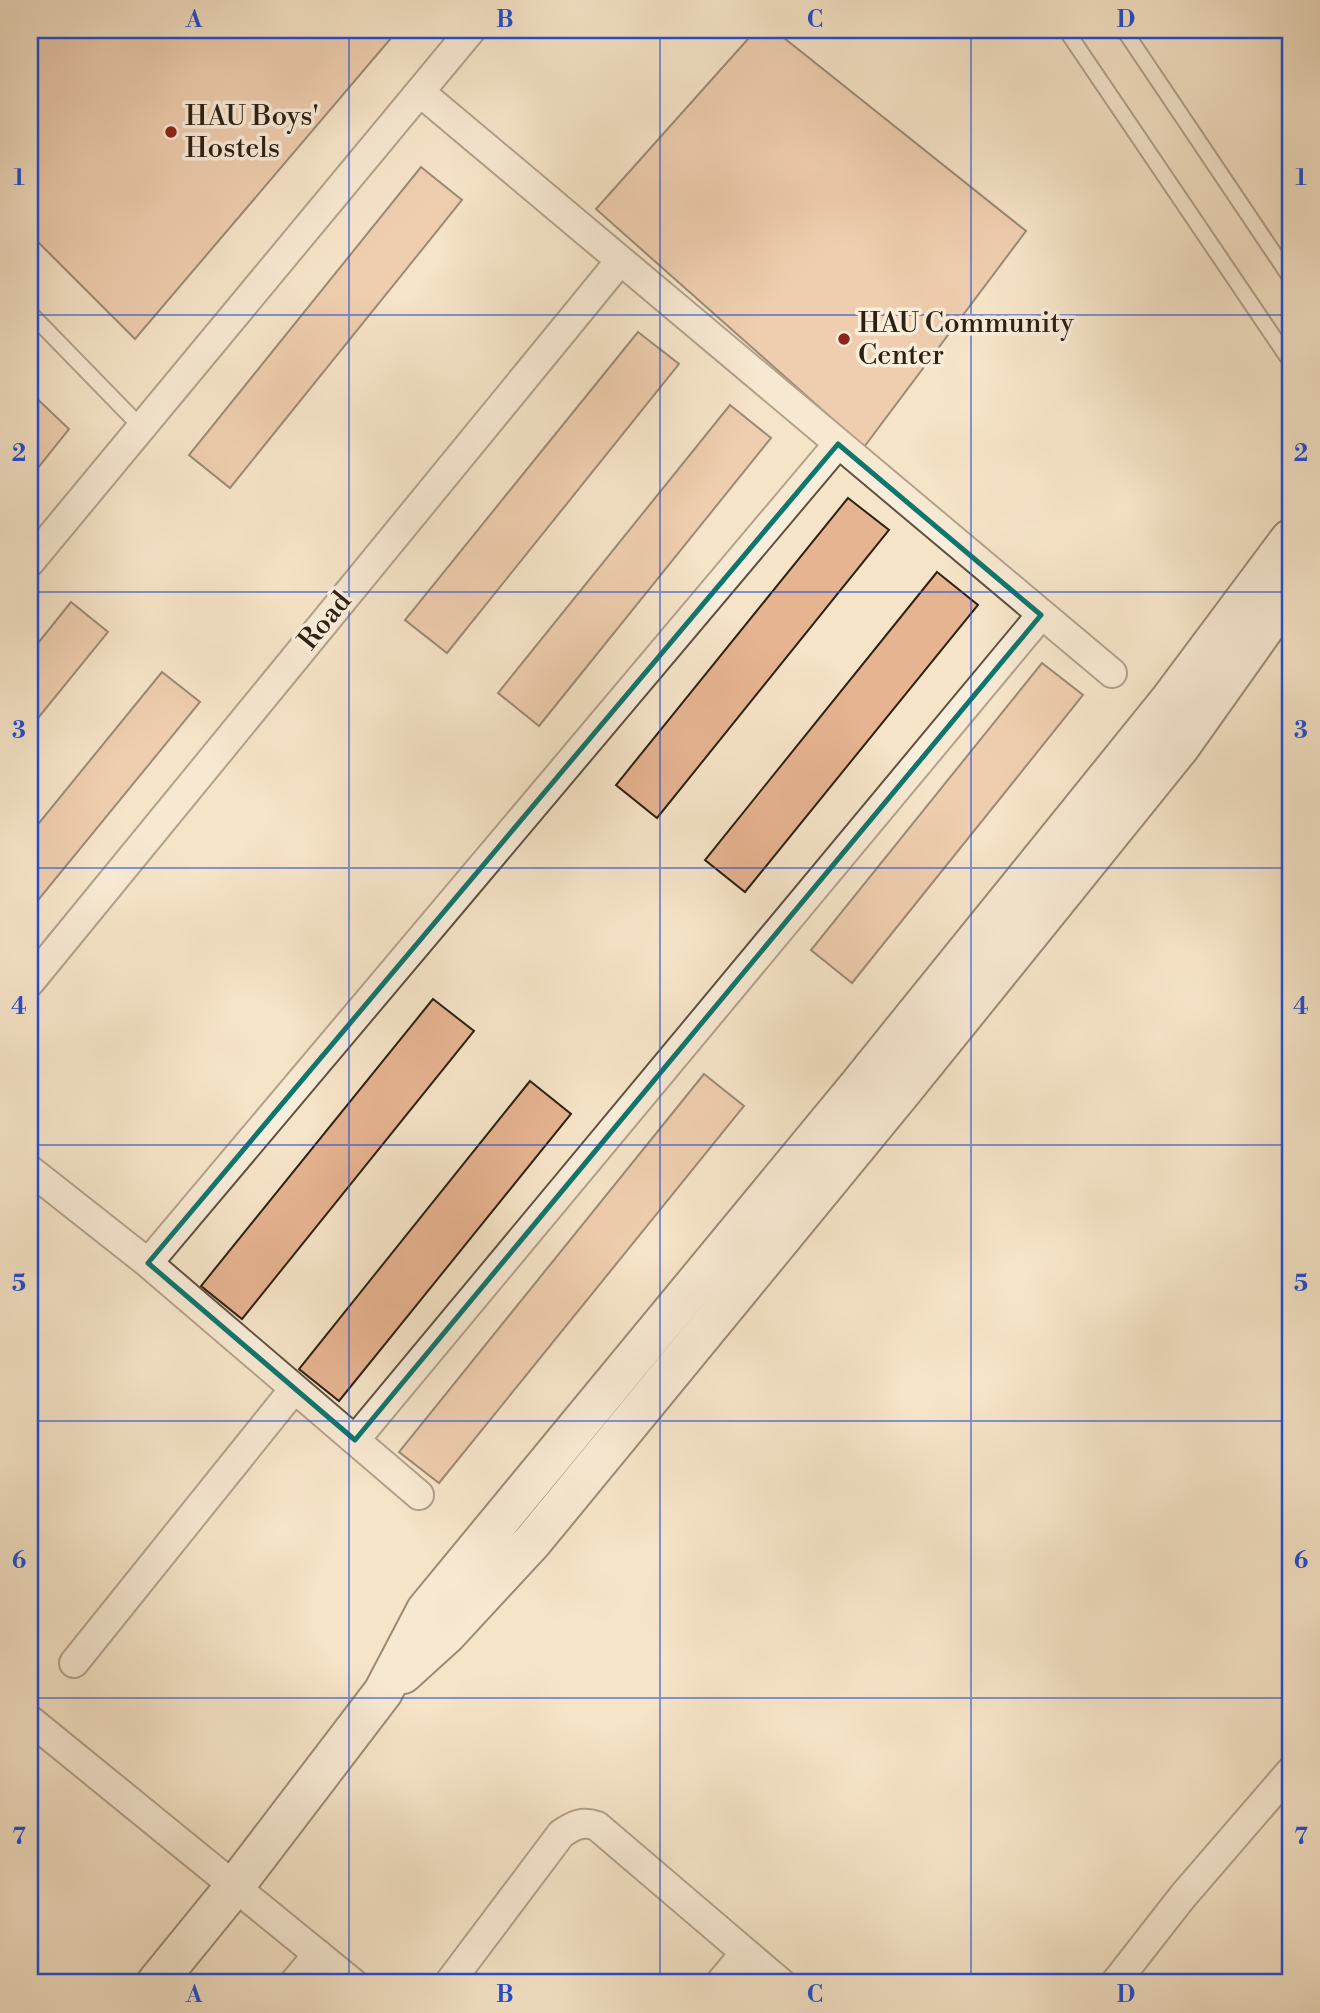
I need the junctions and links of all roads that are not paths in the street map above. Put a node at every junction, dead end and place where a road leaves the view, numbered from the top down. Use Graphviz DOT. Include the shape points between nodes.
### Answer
graph roads {
  1 [pos="471,30"];
  2 [pos="1066,30"];
  3 [pos="1124,30"];
  4 [pos="420,92"];
  5 [pos="620,261"];
  6 [pos="1290,277"];
  7 [pos="30,313"];
  8 [pos="1290,361"];
  9 [pos="141,427"];
  10 [pos="838,444"];
  11 [pos="1290,538"];
  12 [pos="30,562"];
  13 [pos="1290,592"];
  14 [pos="1041,615"];
  15 [pos="1112,673"];
  16 [pos="30,982"];
  17 [pos="30,1170"];
  18 [pos="148,1264"];
  19 [pos="293,1389"];
  20 [pos="355,1440"];
  21 [pos="419,1495"];
  22 [pos="74,1663"];
  23 [pos="383,1692"];
  24 [pos="30,1720"];
  25 [pos="1290,1772"];
  26 [pos="235,1886"];
  27 [pos="744,1953"];
  28 [pos="318,1954"];
  29 [pos="156,1983"];
  30 [pos="294,1983"];
  31 [pos="353,1983"];
  32 [pos="449,1983"];
  33 [pos="720,1983"];
  34 [pos="781,1983"];
  35 [pos="1115,1983"];
  1 -- 4 [label="street"];
  2 -- 8 [label="lane"];
  3 -- 6 [label="lane"];
  4 -- 5 [label="street"];
  4 -- 9 [label="street"];
  5 -- 10 [label="street"];
  5 -- 16 [label="street, Road"];
  7 -- 9 [label="lane"];
  9 -- 12 [label="street"];
  10 -- 14 [label="street"];
  10 -- 18 [label="street"];
  11 -- 23 [label="main road" via="1152,723 426,1611"];
  13 -- 23 [label="main road" via="1180,747 533,1541 446,1635"];
  14 -- 15 [label="street"];
  14 -- 20 [label="street"];
  17 -- 18 [label="street"];
  18 -- 19 [label="street"];
  19 -- 20 [label="street"];
  19 -- 22 [label="street"];
  20 -- 21 [label="street"];
  23 -- 26 [label="main road"];
  24 -- 26 [label="street"];
  25 -- 35 [label="street" via="1182,1896"];
  26 -- 28 [label="street"];
  26 -- 29 [label="main road"];
  27 -- 32 [label="street" via="597,1826 586,1822 562,1834"];
  27 -- 33 [label="street"];
  27 -- 34 [label="street"];
  28 -- 30 [label="street"];
  28 -- 31 [label="street"];
}
